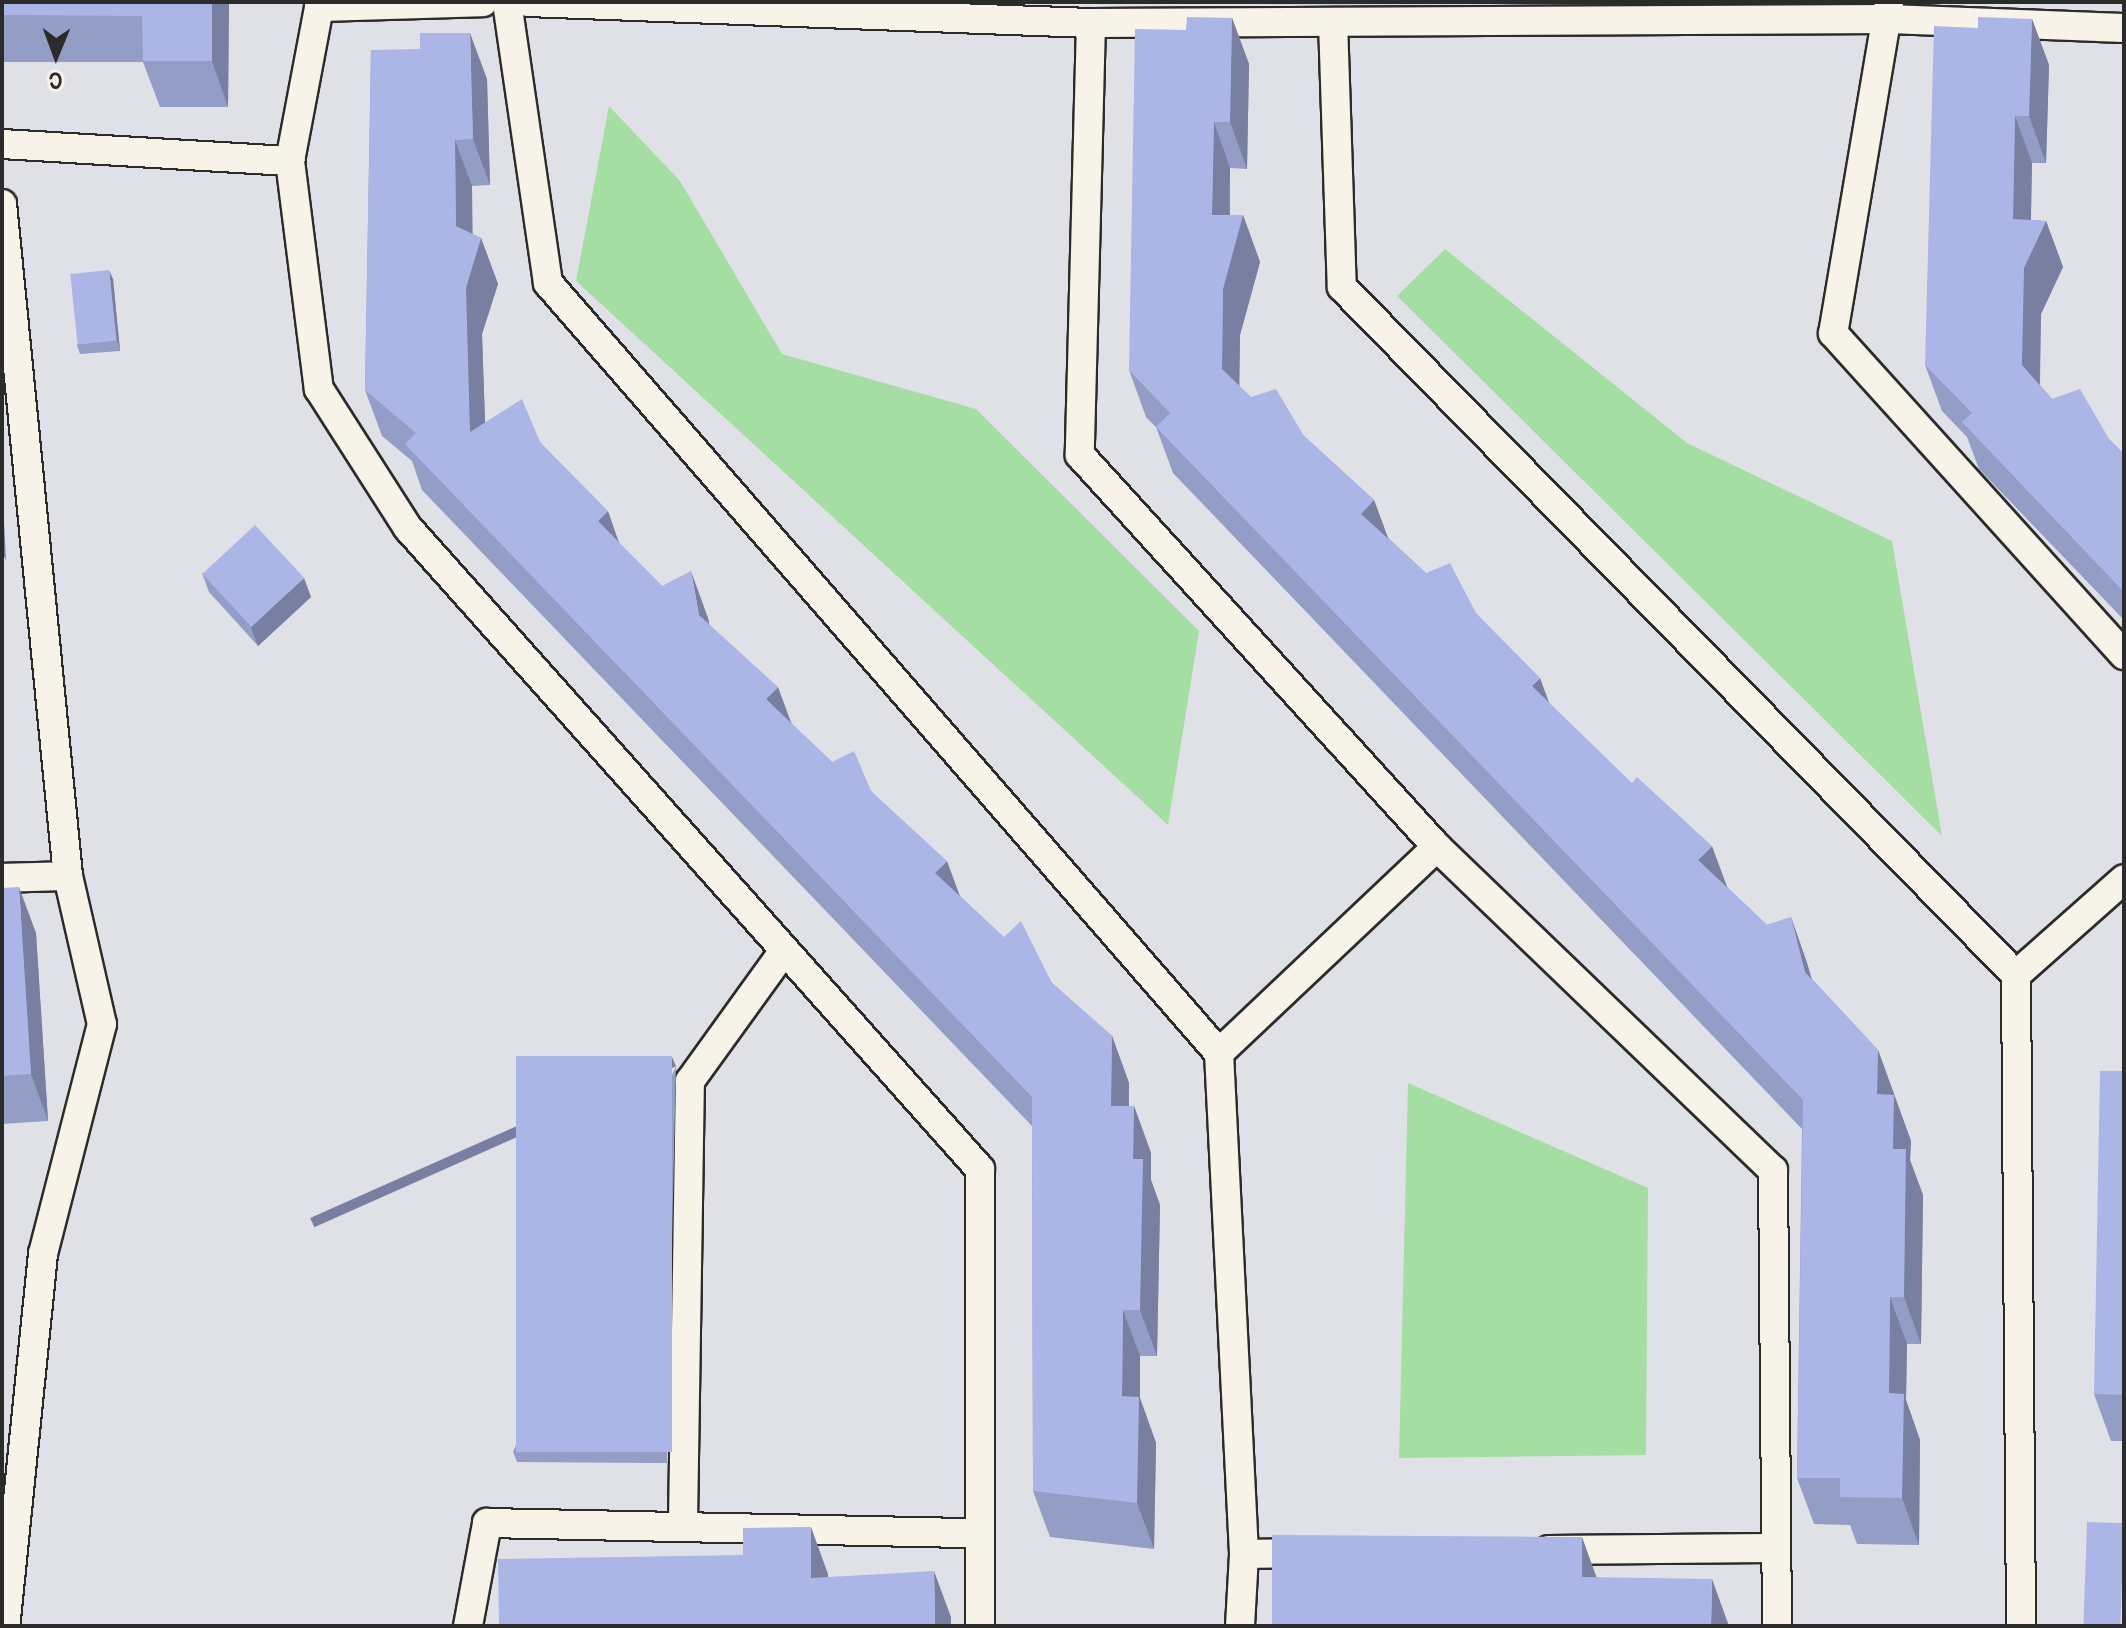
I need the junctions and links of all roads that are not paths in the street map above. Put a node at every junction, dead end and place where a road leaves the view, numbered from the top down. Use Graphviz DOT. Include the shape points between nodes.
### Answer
graph roads {
  1 [pos="483,2"];
  2 [pos="507,2"];
  3 [pos="528,2"];
  4 [pos="319,5"];
  5 [pos="1889,11"];
  6 [pos="1333,22"];
  7 [pos="1091,23"];
  8 [pos="2124,28"];
  9 [pos="2,144"];
  10 [pos="290,161"];
  11 [pos="2,204"];
  12 [pos="2124,655"];
  13 [pos="1437,847"];
  14 [pos="68,876"];
  15 [pos="2,878"];
  16 [pos="2124,879"];
  17 [pos="783,952"];
  18 [pos="2016,975"];
  19 [pos="1219,1053"];
  20 [pos="683,1522"];
  21 [pos="975,1533"];
  22 [pos="1776,1548"];
  23 [pos="1526,1551"];
  24 [pos="1338,1553"];
  25 [pos="1244,1554"];
  26 [pos="5,1626"];
  27 [pos="468,1626"];
  28 [pos="980,1626"];
  29 [pos="1240,1626"];
  30 [pos="1777,1626"];
  31 [pos="2021,1626"];
  1 -- 4 [label="lane"];
  2 -- 19 [label="lane" via="548,283"];
  3 -- 7 [label="lane"];
  4 -- 10 [label="lane"];
  5 -- 6 [label="lane"];
  5 -- 8 [label="lane"];
  5 -- 12 [label="lane" via="1833,333"];
  6 -- 7 [label="lane"];
  6 -- 18 [label="lane" via="1342,287"];
  7 -- 13 [label="lane" via="1080,455"];
  9 -- 10 [label="lane"];
  10 -- 17 [label="lane" via="319,389 408,528"];
  11 -- 14 [label="lane"];
  13 -- 19 [label="lane"];
  13 -- 22 [label="lane" via="1773,1170"];
  14 -- 15 [label="lane"];
  14 -- 26 [label="lane" via="102,1024 43,1254"];
  16 -- 18 [label="lane"];
  17 -- 20 [label="lane" via="690,1081"];
  17 -- 21 [label="lane" via="980,1169"];
  18 -- 31 [label="lane"];
  19 -- 25 [label="lane"];
  20 -- 21 [label="lane"];
  20 -- 27 [label="lane" via="487,1523"];
  21 -- 28 [label="lane"];
  22 -- 23 [label="lane"];
  22 -- 30 [label="lane"];
  24 -- 25 [label="lane"];
  25 -- 29 [label="lane"];
}
